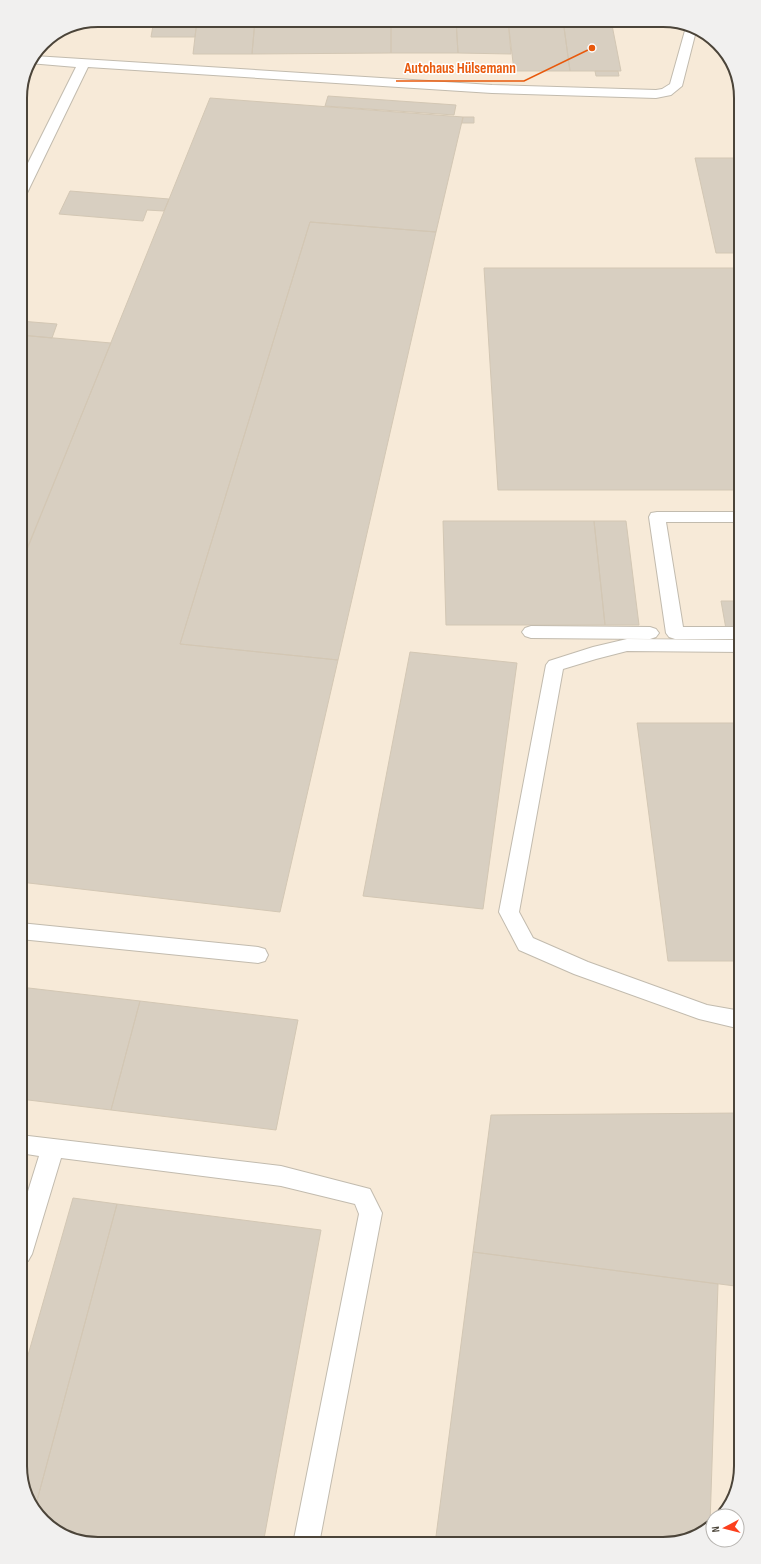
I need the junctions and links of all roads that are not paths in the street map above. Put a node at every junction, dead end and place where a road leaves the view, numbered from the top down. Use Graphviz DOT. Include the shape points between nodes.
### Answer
graph roads {
  1 [pos="689,32"];
  2 [pos="37,60"];
  3 [pos="84,64"];
  4 [pos="27,179"];
  5 [pos="734,517"];
  6 [pos="531,632"];
  7 [pos="734,632"];
  8 [pos="675,633"];
  9 [pos="734,646"];
  10 [pos="27,933"];
  11 [pos="258,955"];
  12 [pos="734,1019"];
  13 [pos="27,1145"];
  14 [pos="53,1148"];
  15 [pos="27,1232"];
  16 [pos="307,1537"];
  1 -- 3 [label="lane" via="676,86 656,94 492,90"];
  2 -- 3 [label="lane"];
  3 -- 4 [label="lane"];
  5 -- 8 [label="lane" via="657,517"];
  6 -- 8 [label="lane"];
  7 -- 8 [label="lane"];
  9 -- 12 [label="lane" via="627,646 555,665 509,912 526,944 581,968 706,1013"];
  10 -- 11 [label="lane"];
  13 -- 14 [label="lane"];
  14 -- 15 [label="lane"];
  14 -- 16 [label="lane" via="281,1176 362,1196 371,1213"];
}
